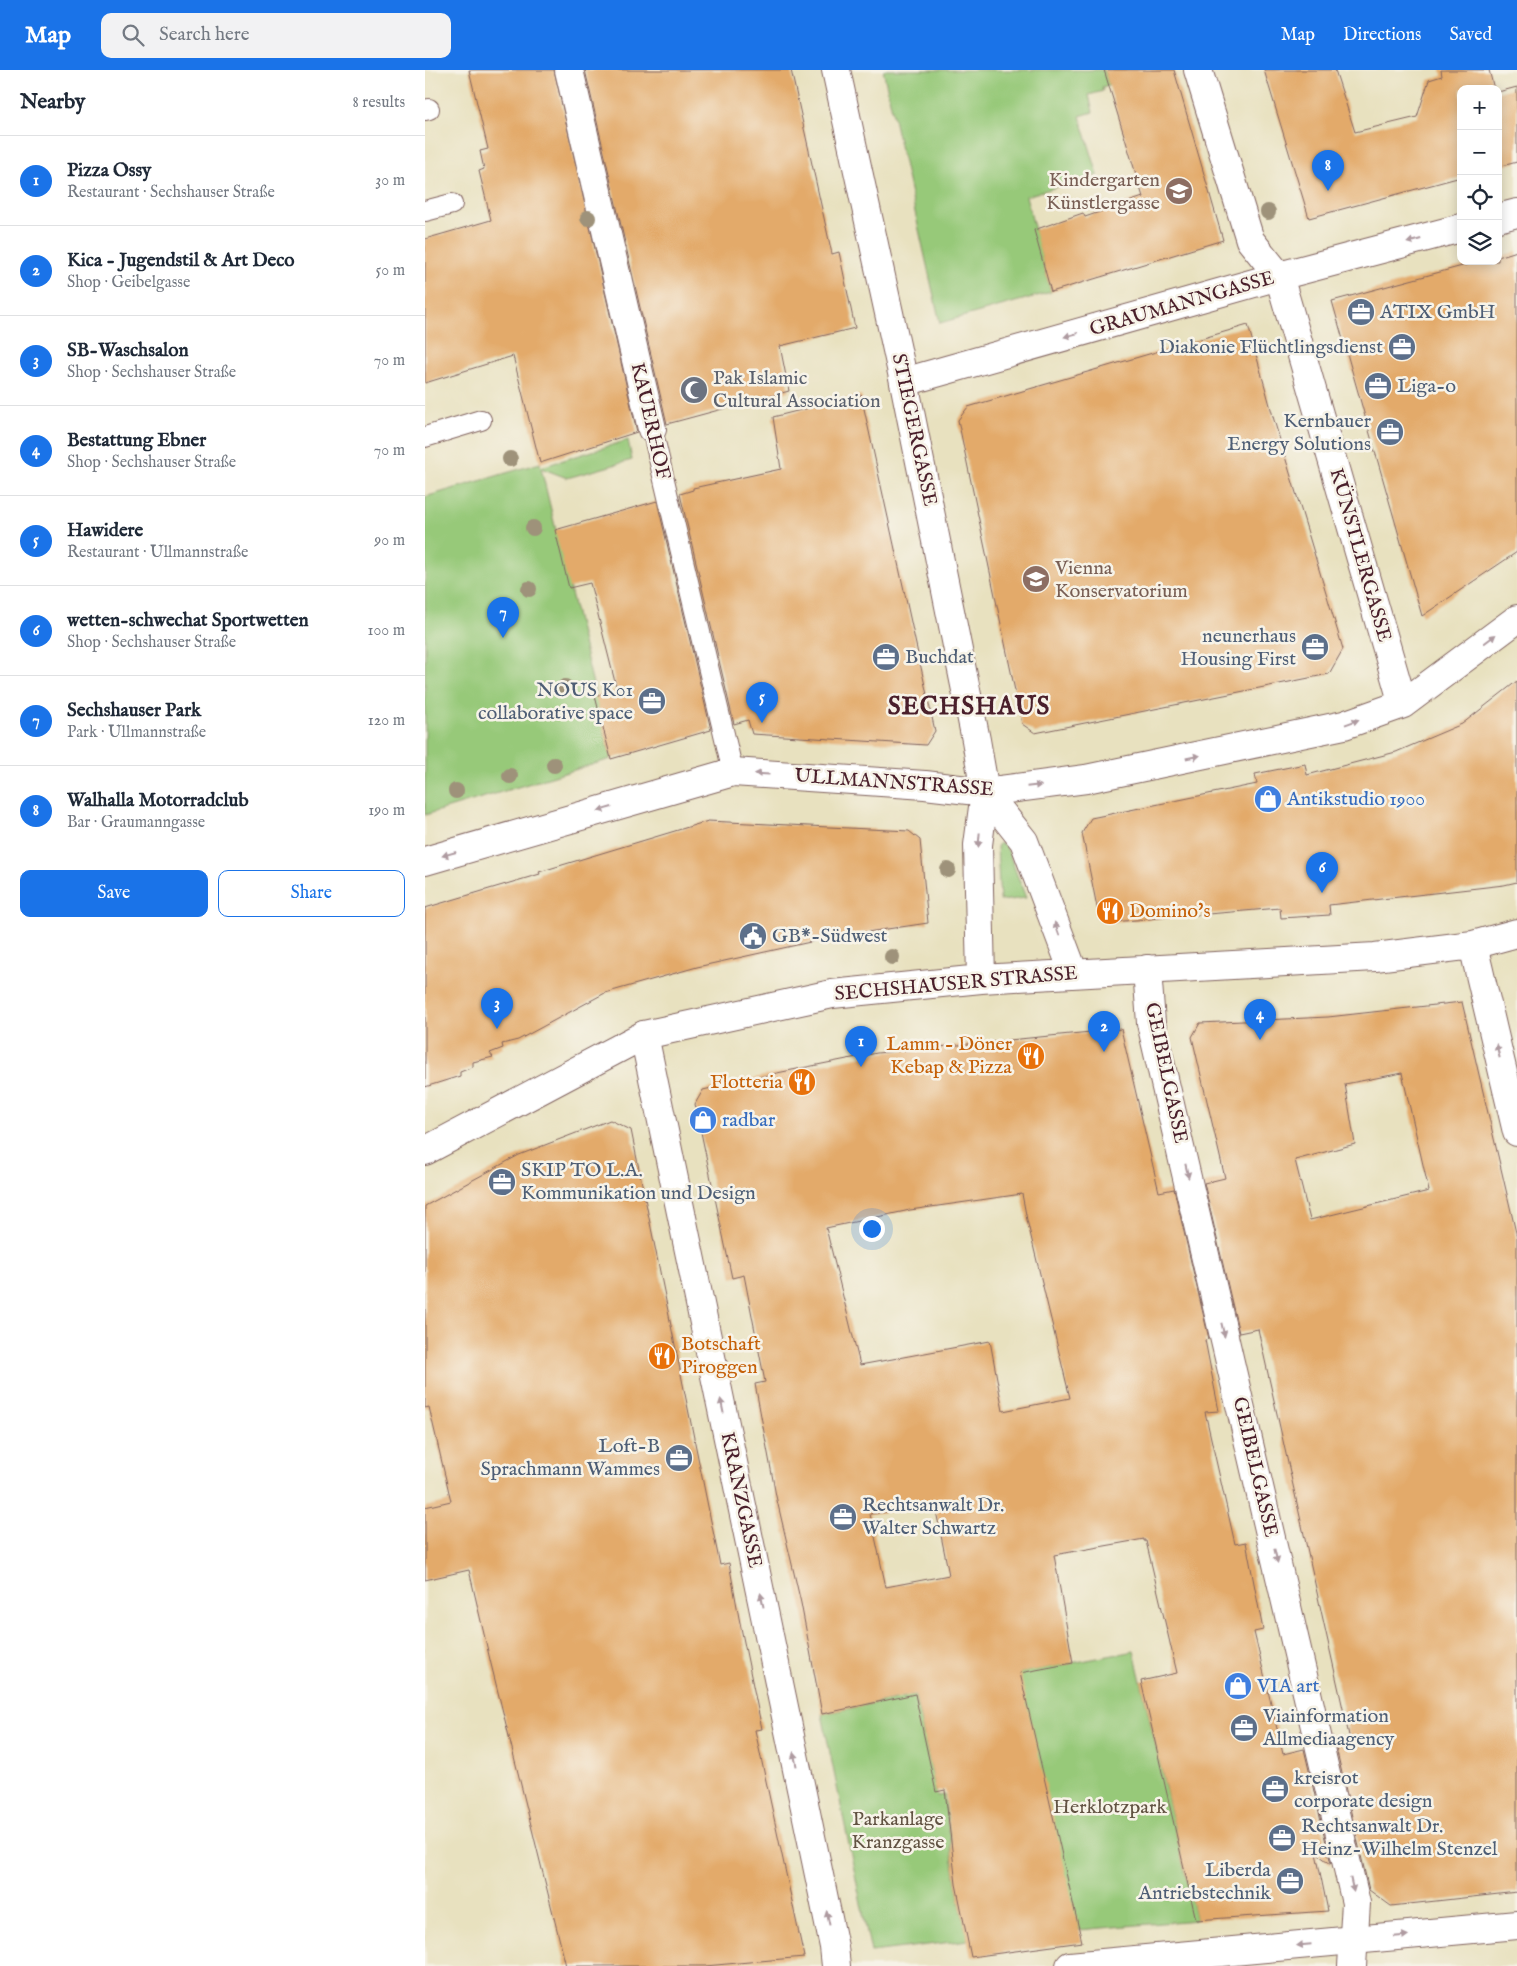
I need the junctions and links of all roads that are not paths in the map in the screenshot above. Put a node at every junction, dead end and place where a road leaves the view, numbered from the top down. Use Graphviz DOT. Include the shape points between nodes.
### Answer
graph roads {
  1 [pos="569,70"];
  2 [pos="836,70"];
  3 [pos="1198,70"];
  4 [pos="452,204"];
  5 [pos="425,211"];
  6 [pos="1517,213"];
  7 [pos="1502,217"];
  8 [pos="1457,229"];
  9 [pos="1279,276"];
  10 [pos="904,382"];
  11 [pos="481,420"];
  12 [pos="652,429"];
  13 [pos="425,437"];
  14 [pos="1517,619"];
  15 [pos="1403,704"];
  16 [pos="733,772"];
  17 [pos="985,792"];
  18 [pos="425,861"];
  19 [pos="1517,933"];
  20 [pos="1473,945"];
  21 [pos="1147,969"];
  22 [pos="1074,974"];
  23 [pos="981,979"];
  24 [pos="645,1035"];
  25 [pos="1517,1132"];
  26 [pos="425,1151"];
  27 [pos="1517,1925"];
  28 [pos="1352,1953"];
  29 [pos="836,1966"];
  30 [pos="1070,1966"];
  1 -- 12 [label="street, KAUERHOF"];
  2 -- 10 [label="street, STIEGERGASSE"];
  3 -- 9 [label="street, KÜNSTLERGASSE" via="1250,240"];
  4 -- 5 [label="lane"];
  6 -- 7 [label="street"];
  8 -- 9 [label="street, GRAUMANNGASSE, one-way"];
  9 -- 10 [label="street, GRAUMANNGASSE, one-way"];
  9 -- 15 [label="street, KÜNSTLERGASSE"];
  10 -- 17 [label="street, STIEGERGASSE"];
  11 -- 13 [label="lane"];
  12 -- 16 [label="lane, KAUERHOF"];
  15 -- 14 [label="street, ULLMANNSTRASSE, one-way"];
  17 -- 15 [label="street, ULLMANNSTRASSE, one-way" via="1086,779 1344,725"];
  17 -- 16 [label="street, ULLMANNSTRASSE, one-way"];
  16 -- 18 [label="street, ULLMANNSTRASSE, one-way"];
  22 -- 17 [label="street, STIEGERGASSE, one-way" via="1024,841"];
  17 -- 23 [label="street, STIEGERGASSE, one-way" via="978,845"];
  19 -- 20 [label="street, SECHSHAUSER STRASSE"];
  20 -- 21 [label="street, SECHSHAUSER STRASSE" via="1375,957"];
  25 -- 20 [label="street, one-way"];
  21 -- 22 [label="street, SECHSHAUSER STRASSE"];
  21 -- 28 [label="street, GEIBELGASSE, one-way" via="1151,1023 1356,1903"];
  22 -- 23 [label="street, SECHSHAUSER STRASSE"];
  23 -- 24 [label="street, SECHSHAUSER STRASSE" via="832,994"];
  24 -- 26 [label="street, SECHSHAUSER STRASSE"];
  29 -- 24 [label="street, KRANZGASSE, one-way"];
  28 -- 27 [label="street, one-way"];
  28 -- 30 [label="street, one-way"];
}
